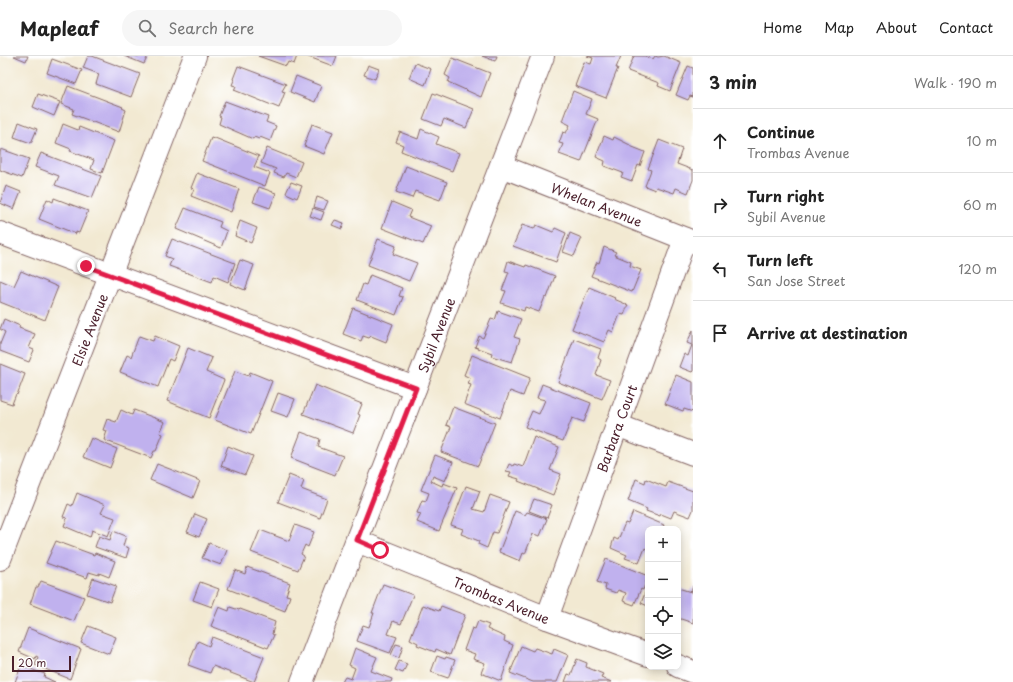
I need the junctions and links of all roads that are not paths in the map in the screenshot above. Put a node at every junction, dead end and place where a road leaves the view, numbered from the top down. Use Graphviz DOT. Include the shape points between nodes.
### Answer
graph roads {
  1 [pos="195,56"];
  2 [pos="543,56"];
  3 [pos="501,166"];
  4 [pos="0,233"];
  5 [pos="689,240"];
  6 [pos="110,274"];
  7 [pos="416,388"];
  8 [pos="617,425"];
  9 [pos="693,454"];
  10 [pos="357,540"];
  11 [pos="0,559"];
  12 [pos="547,618"];
  13 [pos="645,654"];
  14 [pos="681,667"];
  15 [pos="693,672"];
  16 [pos="302,682"];
  1 -- 6 [label="street, Elsie Avenue"];
  2 -- 3 [label="street, Sybil Avenue"];
  3 -- 5 [label="street, Whelan Avenue"];
  3 -- 7 [label="street, Sybil Avenue"];
  4 -- 6 [label="street"];
  5 -- 8 [label="street, Barbara Court"];
  6 -- 7 [label="street"];
  6 -- 11 [label="street, Elsie Avenue"];
  7 -- 10 [label="street, Sybil Avenue"];
  8 -- 9 [label="street"];
  8 -- 12 [label="street, Barbara Court"];
  10 -- 12 [label="street, Trombas Avenue"];
  10 -- 16 [label="street, Sybil Avenue"];
  12 -- 13 [label="street, Trombas Avenue"];
  14 -- 15 [label="street"];
}
